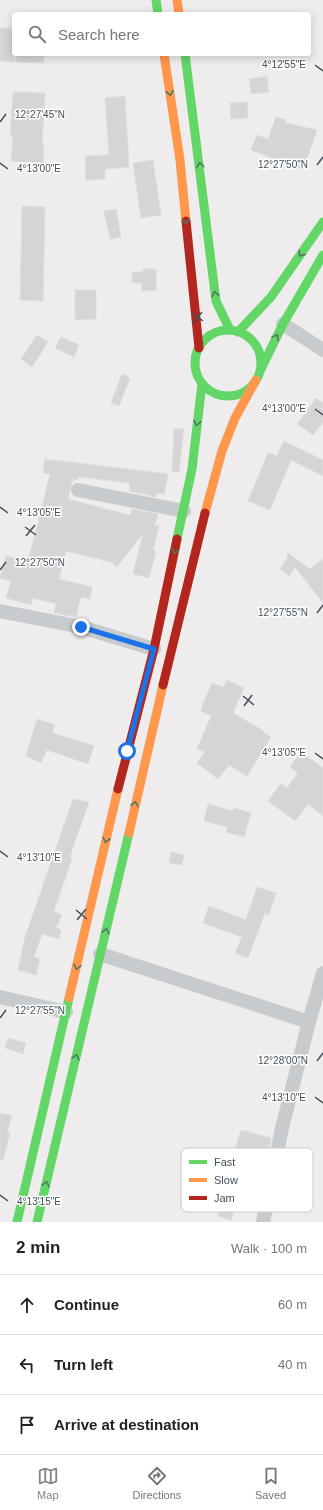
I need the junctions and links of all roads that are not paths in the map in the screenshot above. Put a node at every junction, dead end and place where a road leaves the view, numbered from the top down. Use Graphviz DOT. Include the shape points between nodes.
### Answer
graph roads {
  1 [pos="156,0"];
  2 [pos="177,0"];
  3 [pos="158,12"];
  4 [pos="179,12"];
  5 [pos="164,56"];
  6 [pos="185,56"];
  7 [pos="323,222"];
  8 [pos="323,255"];
  9 [pos="284,324"];
  10 [pos="234,331"];
  11 [pos="199,348"];
  12 [pos="323,350"];
  13 [pos="258,376"];
  14 [pos="202,384"];
  15 [pos="78,490"];
  16 [pos="184,512"];
  17 [pos="0,611"];
  18 [pos="154,649"];
  19 [pos="100,954"];
  20 [pos="323,973"];
  21 [pos="0,997"];
  22 [pos="66,1012"];
  23 [pos="309,1022"];
  24 [pos="278,1148"];
  25 [pos="264,1212"];
  26 [pos="17,1222"];
  27 [pos="37,1222"];
  28 [pos="262,1222"];
  1 -- 3 [label="main road"];
  2 -- 4 [label="main road"];
  5 -- 11 [label="main road, one-way" via="180,160"];
  10 -- 6 [label="main road, one-way" via="216,301"];
  7 -- 10 [label="main road, one-way" via="271,297"];
  8 -- 9 [label="main road"];
  9 -- 12 [label="street"];
  13 -- 9 [label="main road, one-way"];
  10 -- 11 [label="main road" via="223,331 209,336"];
  10 -- 13 [label="main road" via="252,341 257,348 260,356"];
  11 -- 14 [label="main road" via="195,360 196,373"];
  13 -- 14 [label="main road" via="249,388 240,394 230,396 210,391"];
  19 -- 13 [label="main road, one-way" via="199,536 222,451 235,418"];
  14 -- 16 [label="main road, one-way"];
  15 -- 16 [label="street"];
  16 -- 18 [label="main road, one-way"];
  17 -- 18 [label="street" via="81,627"];
  18 -- 22 [label="main road, one-way"];
  19 -- 23 [label="street"];
  27 -- 19 [label="main road, one-way"];
  20 -- 23 [label="street"];
  21 -- 22 [label="street"];
  22 -- 26 [label="main road"];
  23 -- 24 [label="street"];
  25 -- 28 [label="street"];
}
